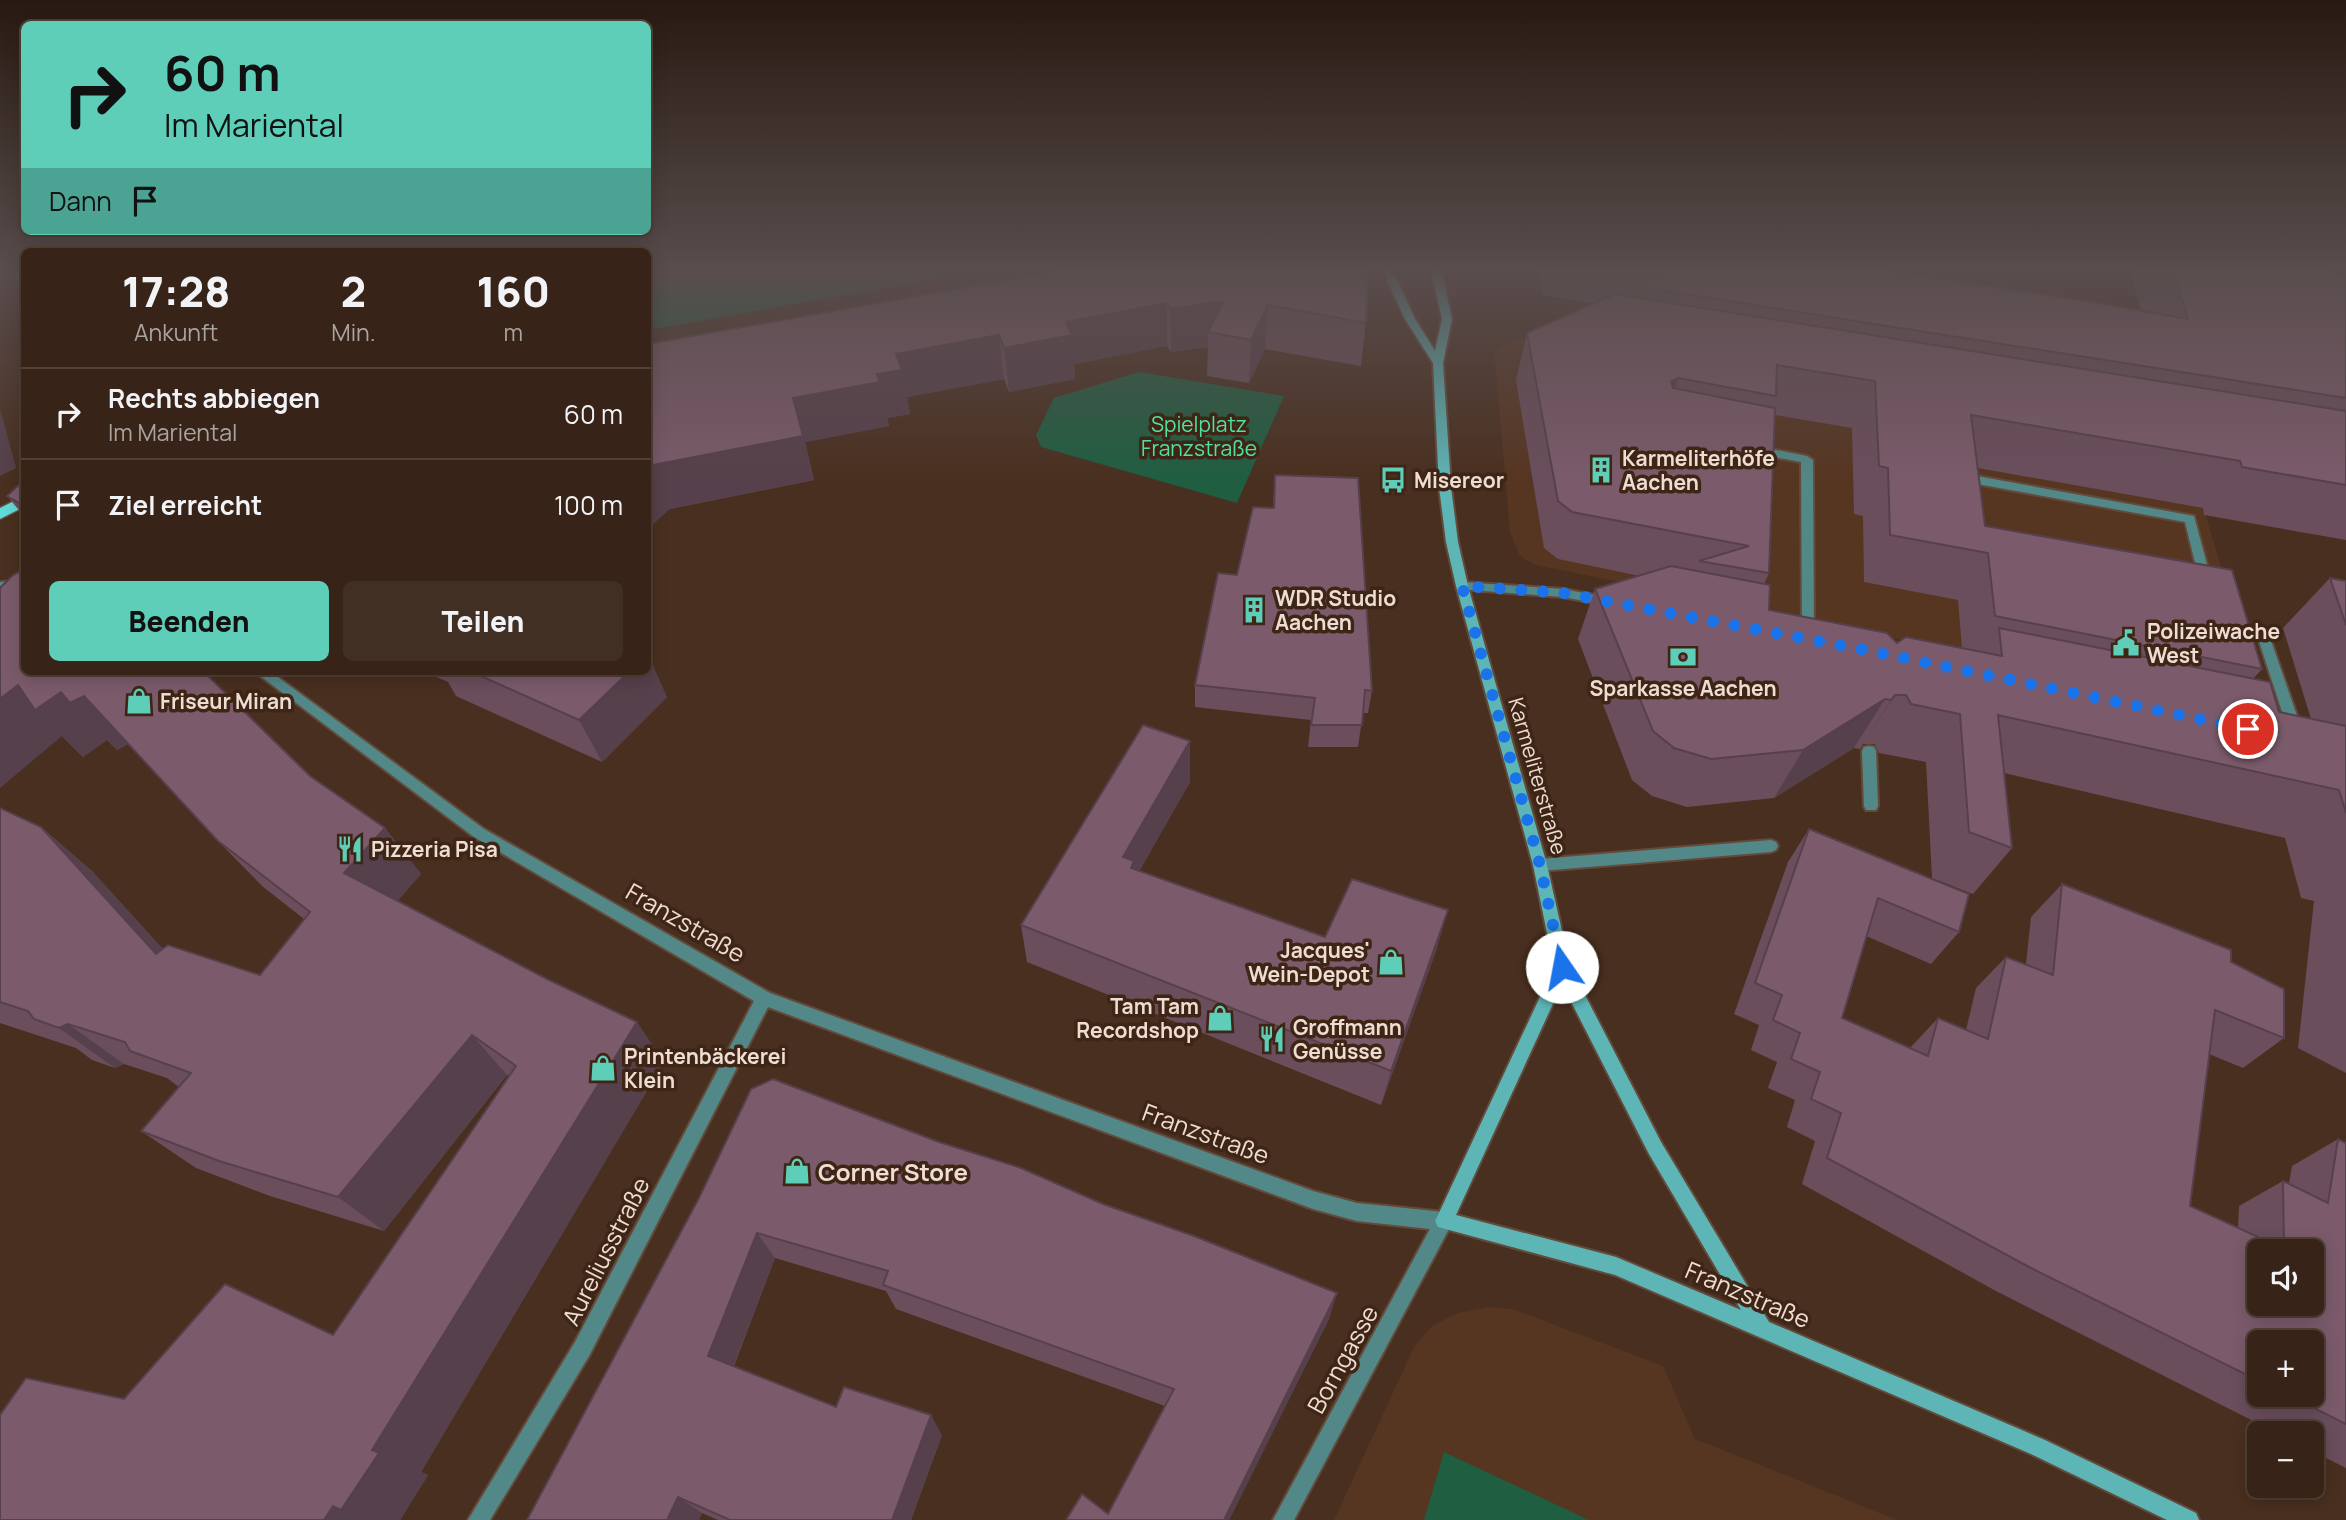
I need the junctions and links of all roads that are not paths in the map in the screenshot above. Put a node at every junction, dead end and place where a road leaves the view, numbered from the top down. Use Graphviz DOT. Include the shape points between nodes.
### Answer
graph roads {
  1 [pos="1423,340"];
  2 [pos="1443,340"];
  3 [pos="1438,363"];
  4 [pos="1741,447"];
  5 [pos="1967,491"];
  6 [pos="21,503"];
  7 [pos="0,514"];
  8 [pos="1462,586"];
  9 [pos="2204,588"];
  10 [pos="1618,603"];
  11 [pos="2262,632"];
  12 [pos="1807,640"];
  13 [pos="266,675"];
  14 [pos="2297,739"];
  15 [pos="1869,751"];
  16 [pos="1871,806"];
  17 [pos="1771,846"];
  18 [pos="1540,865"];
  19 [pos="1562,967"];
  20 [pos="764,998"];
  21 [pos="1444,1221"];
  22 [pos="1762,1328"];
  23 [pos="478,1520"];
  24 [pos="1283,1520"];
  25 [pos="2189,1520"];
  1 -- 3 [label="street, Karmeliterstraße"];
  2 -- 3 [label="street, Karmeliterstraße"];
  3 -- 8 [label="street, Karmeliterstraße" via="1446,487"];
  4 -- 12 [label="street" via="1807,460"];
  5 -- 9 [label="street" via="1966,478 2190,519"];
  6 -- 7 [label="main road"];
  8 -- 10 [label="street" via="1563,593"];
  8 -- 18 [label="street, Karmeliterstraße"];
  11 -- 14 [label="street"];
  13 -- 20 [label="street, Franzstraße" via="479,833"];
  15 -- 16 [label="street"];
  17 -- 18 [label="street"];
  18 -- 19 [label="street, Karmeliterstraße"];
  19 -- 21 [label="street"];
  19 -- 22 [label="street, Karmeliterstraße" via="1655,1148"];
  20 -- 21 [label="street, Franzstraße" via="1313,1200 1357,1212"];
  20 -- 23 [label="street, Aureliusstraße" via="582,1349"];
  21 -- 22 [label="street, Franzstraße" via="1616,1266"];
  21 -- 24 [label="street, Borngasse"];
  22 -- 25 [label="street, Franzstraße" via="2038,1447"];
}
